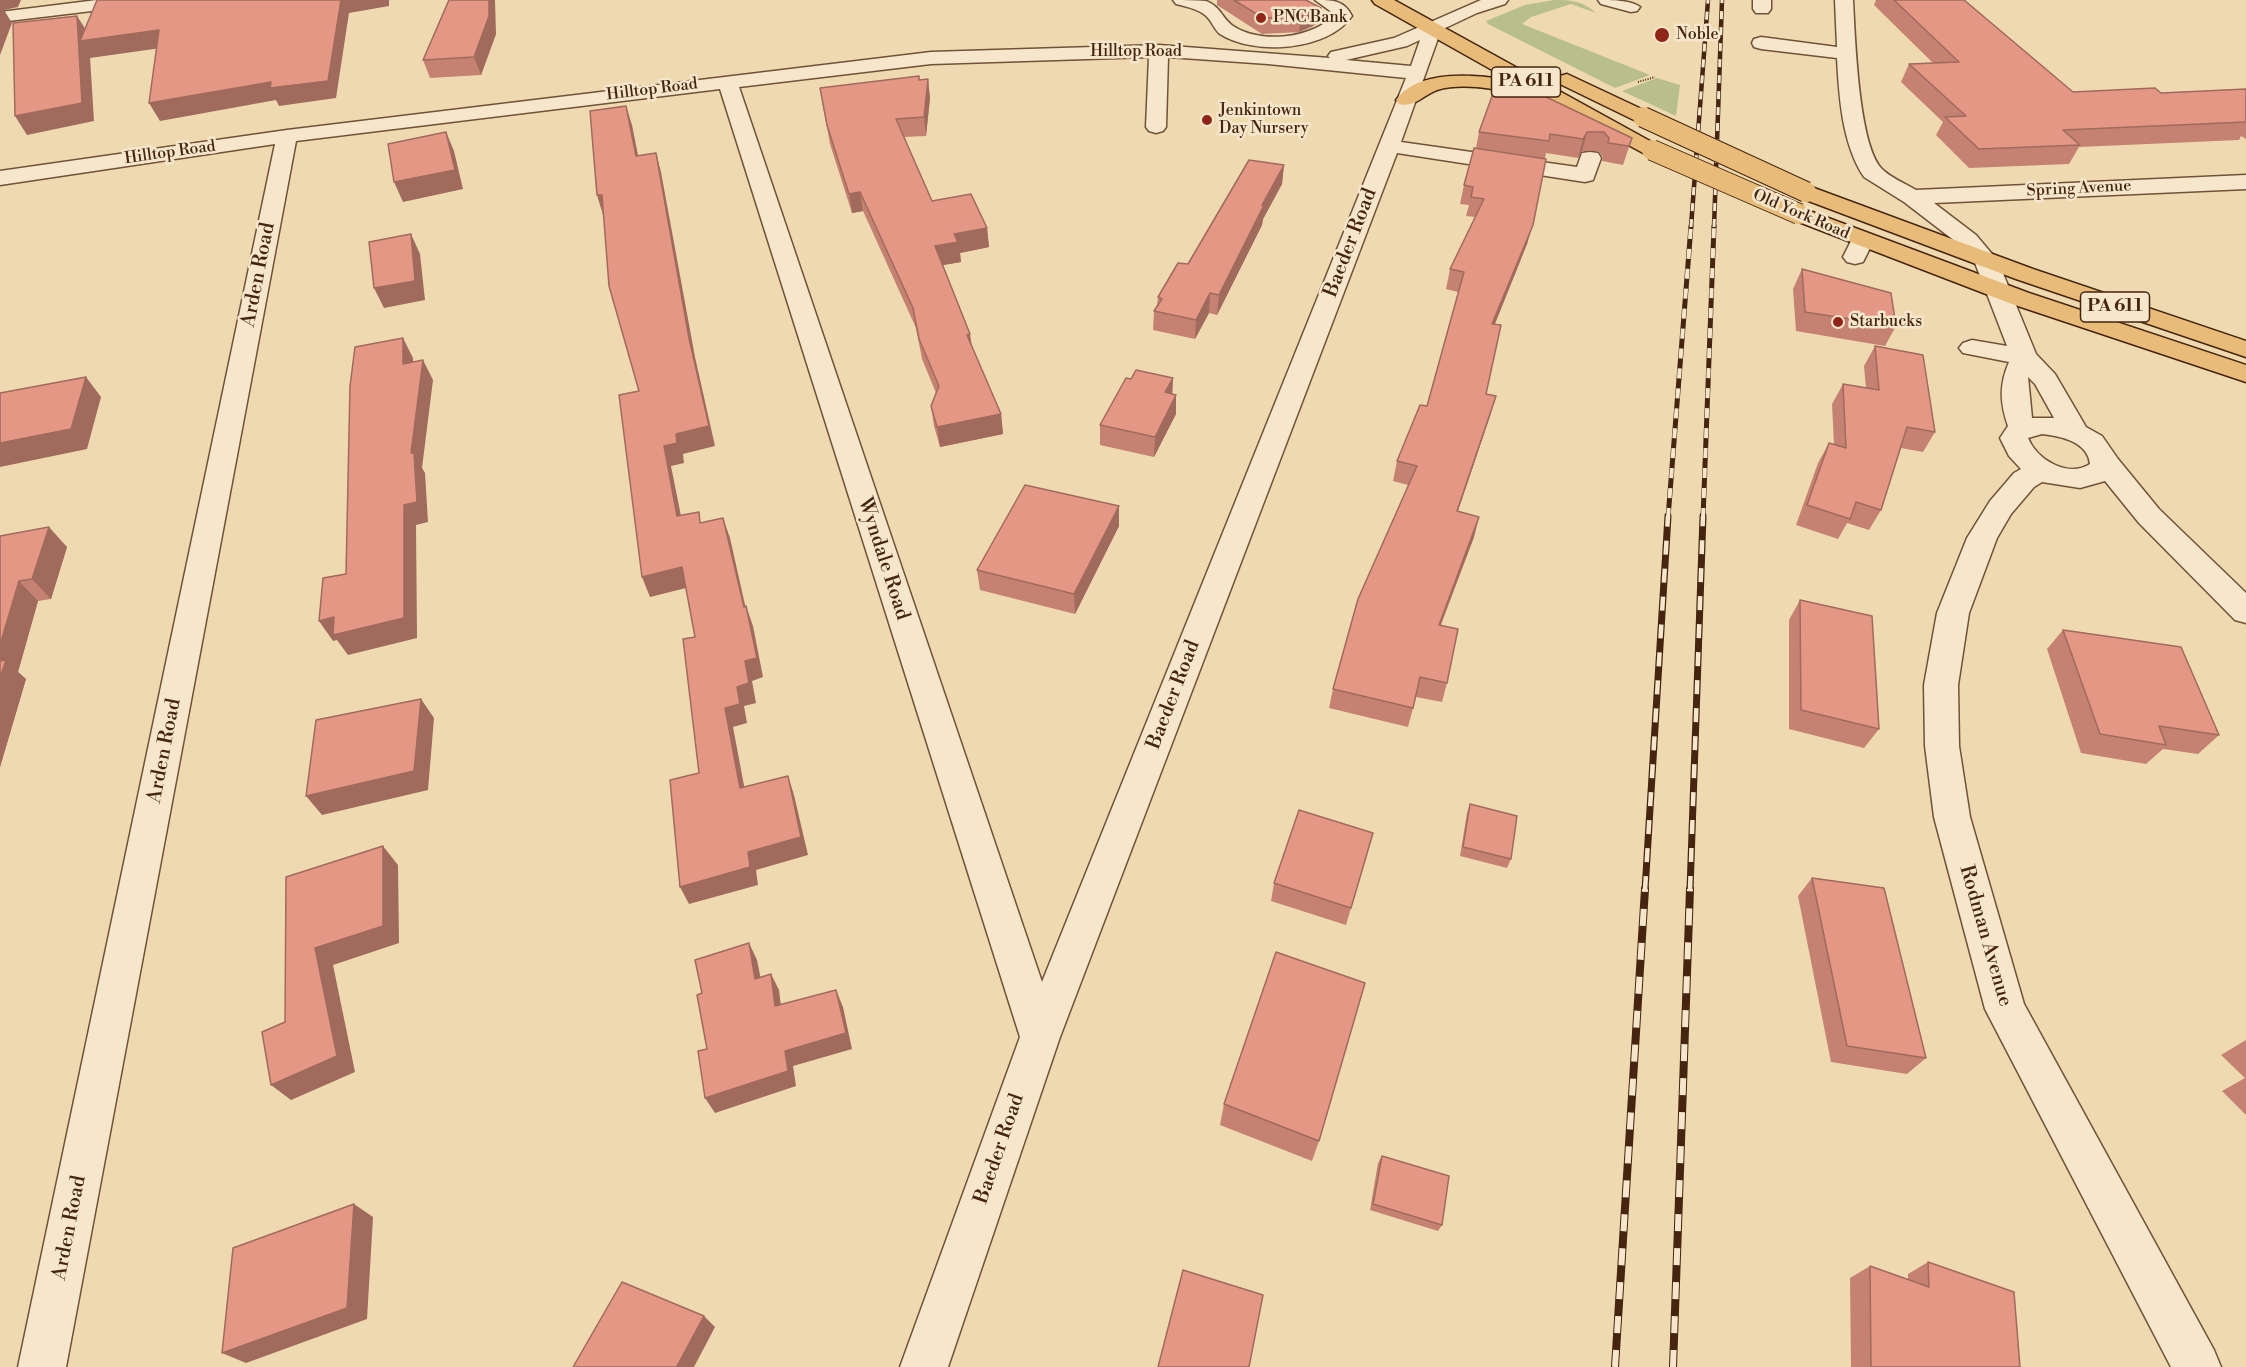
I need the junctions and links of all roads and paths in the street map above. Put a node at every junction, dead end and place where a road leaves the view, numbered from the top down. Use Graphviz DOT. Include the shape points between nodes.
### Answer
graph roads {
  1 [pos="142,0"];
  2 [pos="1173,0"];
  3 [pos="1381,0"];
  4 [pos="1499,0"];
  5 [pos="1607,0"];
  6 [pos="1844,0"];
  7 [pos="1630,7"];
  8 [pos="1329,14"];
  9 [pos="0,17"];
  10 [pos="1186,17"];
  11 [pos="1441,18"];
  12 [pos="1472,27"];
  13 [pos="1400,42"];
  14 [pos="1761,43"];
  15 [pos="1159,51"];
  16 [pos="1216,54"];
  17 [pos="1848,54"];
  18 [pos="1307,62"];
  19 [pos="1547,69"];
  20 [pos="727,81"];
  21 [pos="1412,87"];
  22 [pos="1542,91"];
  23 [pos="1156,127"];
  24 [pos="287,136"];
  25 [pos="1389,146"];
  26 [pos="1590,158"];
  27 [pos="0,178"];
  28 [pos="2246,182"];
  29 [pos="1912,197"];
  30 [pos="1986,261"];
  31 [pos="1997,291"];
  32 [pos="1972,348"];
  33 [pos="2246,349"];
  34 [pos="2024,357"];
  35 [pos="2246,374"];
  36 [pos="2076,433"];
  37 [pos="2020,438"];
  38 [pos="2048,471"];
  39 [pos="2100,472"];
  40 [pos="2000,508"];
  41 [pos="2149,516"];
  42 [pos="2241,570"];
  43 [pos="2207,574"];
  44 [pos="2246,612"];
  45 [pos="1040,1038"];
  46 [pos="42,1367"];
  47 [pos="924,1367"];
  48 [pos="2197,1367"];
  1 -- 9 [label="street"];
  2 -- 10 [label="street"];
  3 -- 11 [label="highway, Old York Road / PA 611"];
  4 -- 11 [label="street, Hilltop Road"];
  5 -- 7 [label="street"];
  6 -- 17 [label="street"];
  8 -- 10 [label="street" via="1340,23 1311,37 1221,25 1214,14 1193,2"];
  8 -- 13 [label="street"];
  10 -- 16 [label="street"];
  11 -- 12 [label="highway, Old York Road / PA 611"];
  11 -- 13 [label="street, Hilltop Road"];
  11 -- 21 [label="street, Baeder Road"];
  11 -- 22 [label="highway, Old York Road / PA 611"];
  13 -- 18 [label="street, Hilltop Road"];
  14 -- 17 [label="street"];
  15 -- 16 [label="street, Hilltop Road"];
  15 -- 20 [label="street, Hilltop Road" via="931,58"];
  15 -- 23 [label="street"];
  16 -- 18 [label="street, Hilltop Road"];
  17 -- 29 [label="street" via="1848,81 1860,147 1872,172"];
  18 -- 21 [label="street, Hilltop Road"];
  19 -- 30 [label="highway, Old York Road / PA 611, bridge" via="1806,192"];
  20 -- 24 [label="street, Hilltop Road"];
  20 -- 45 [label="street, Wyndale Road"];
  21 -- 22 [label="highway" via="1452,82"];
  21 -- 25 [label="street, Baeder Road"];
  22 -- 31 [label="highway, Old York Road / PA 611, bridge" via="1620,134 1799,214 1858,248"];
  24 -- 27 [label="street, Hilltop Road"];
  24 -- 46 [label="street, Arden Road"];
  25 -- 26 [label="street" via="1585,175"];
  25 -- 45 [label="street, Baeder Road"];
  28 -- 29 [label="street, Spring Avenue"];
  29 -- 30 [label="street" via="1968,240"];
  30 -- 31 [label="street"];
  30 -- 33 [label="highway, Old York Road / PA 611"];
  31 -- 34 [label="street"];
  31 -- 35 [label="highway, Old York Road / PA 611"];
  32 -- 34 [label="street"];
  34 -- 36 [label="street" via="2046,380"];
  34 -- 37 [label="street" via="2014,380"];
  36 -- 37 [label="street" via="2045,425"];
  36 -- 39 [label="street" via="2097,447"];
  37 -- 38 [label="street" via="2034,464"];
  37 -- 40 [label="street, Rodman Avenue" via="2009,458"];
  38 -- 39 [label="street"];
  38 -- 40 [label="street, Rodman Avenue" via="2024,480"];
  39 -- 41 [label="street"];
  39 -- 41 [label="street"];
  40 -- 48 [label="street, Rodman Avenue" via="1982,538 1953,613 1941,685 1942,746 1952,817 2005,1009"];
  41 -- 43 [label="street"];
  42 -- 43 [label="street"];
  43 -- 44 [label="street"];
  45 -- 47 [label="street, Baeder Road"];
}
